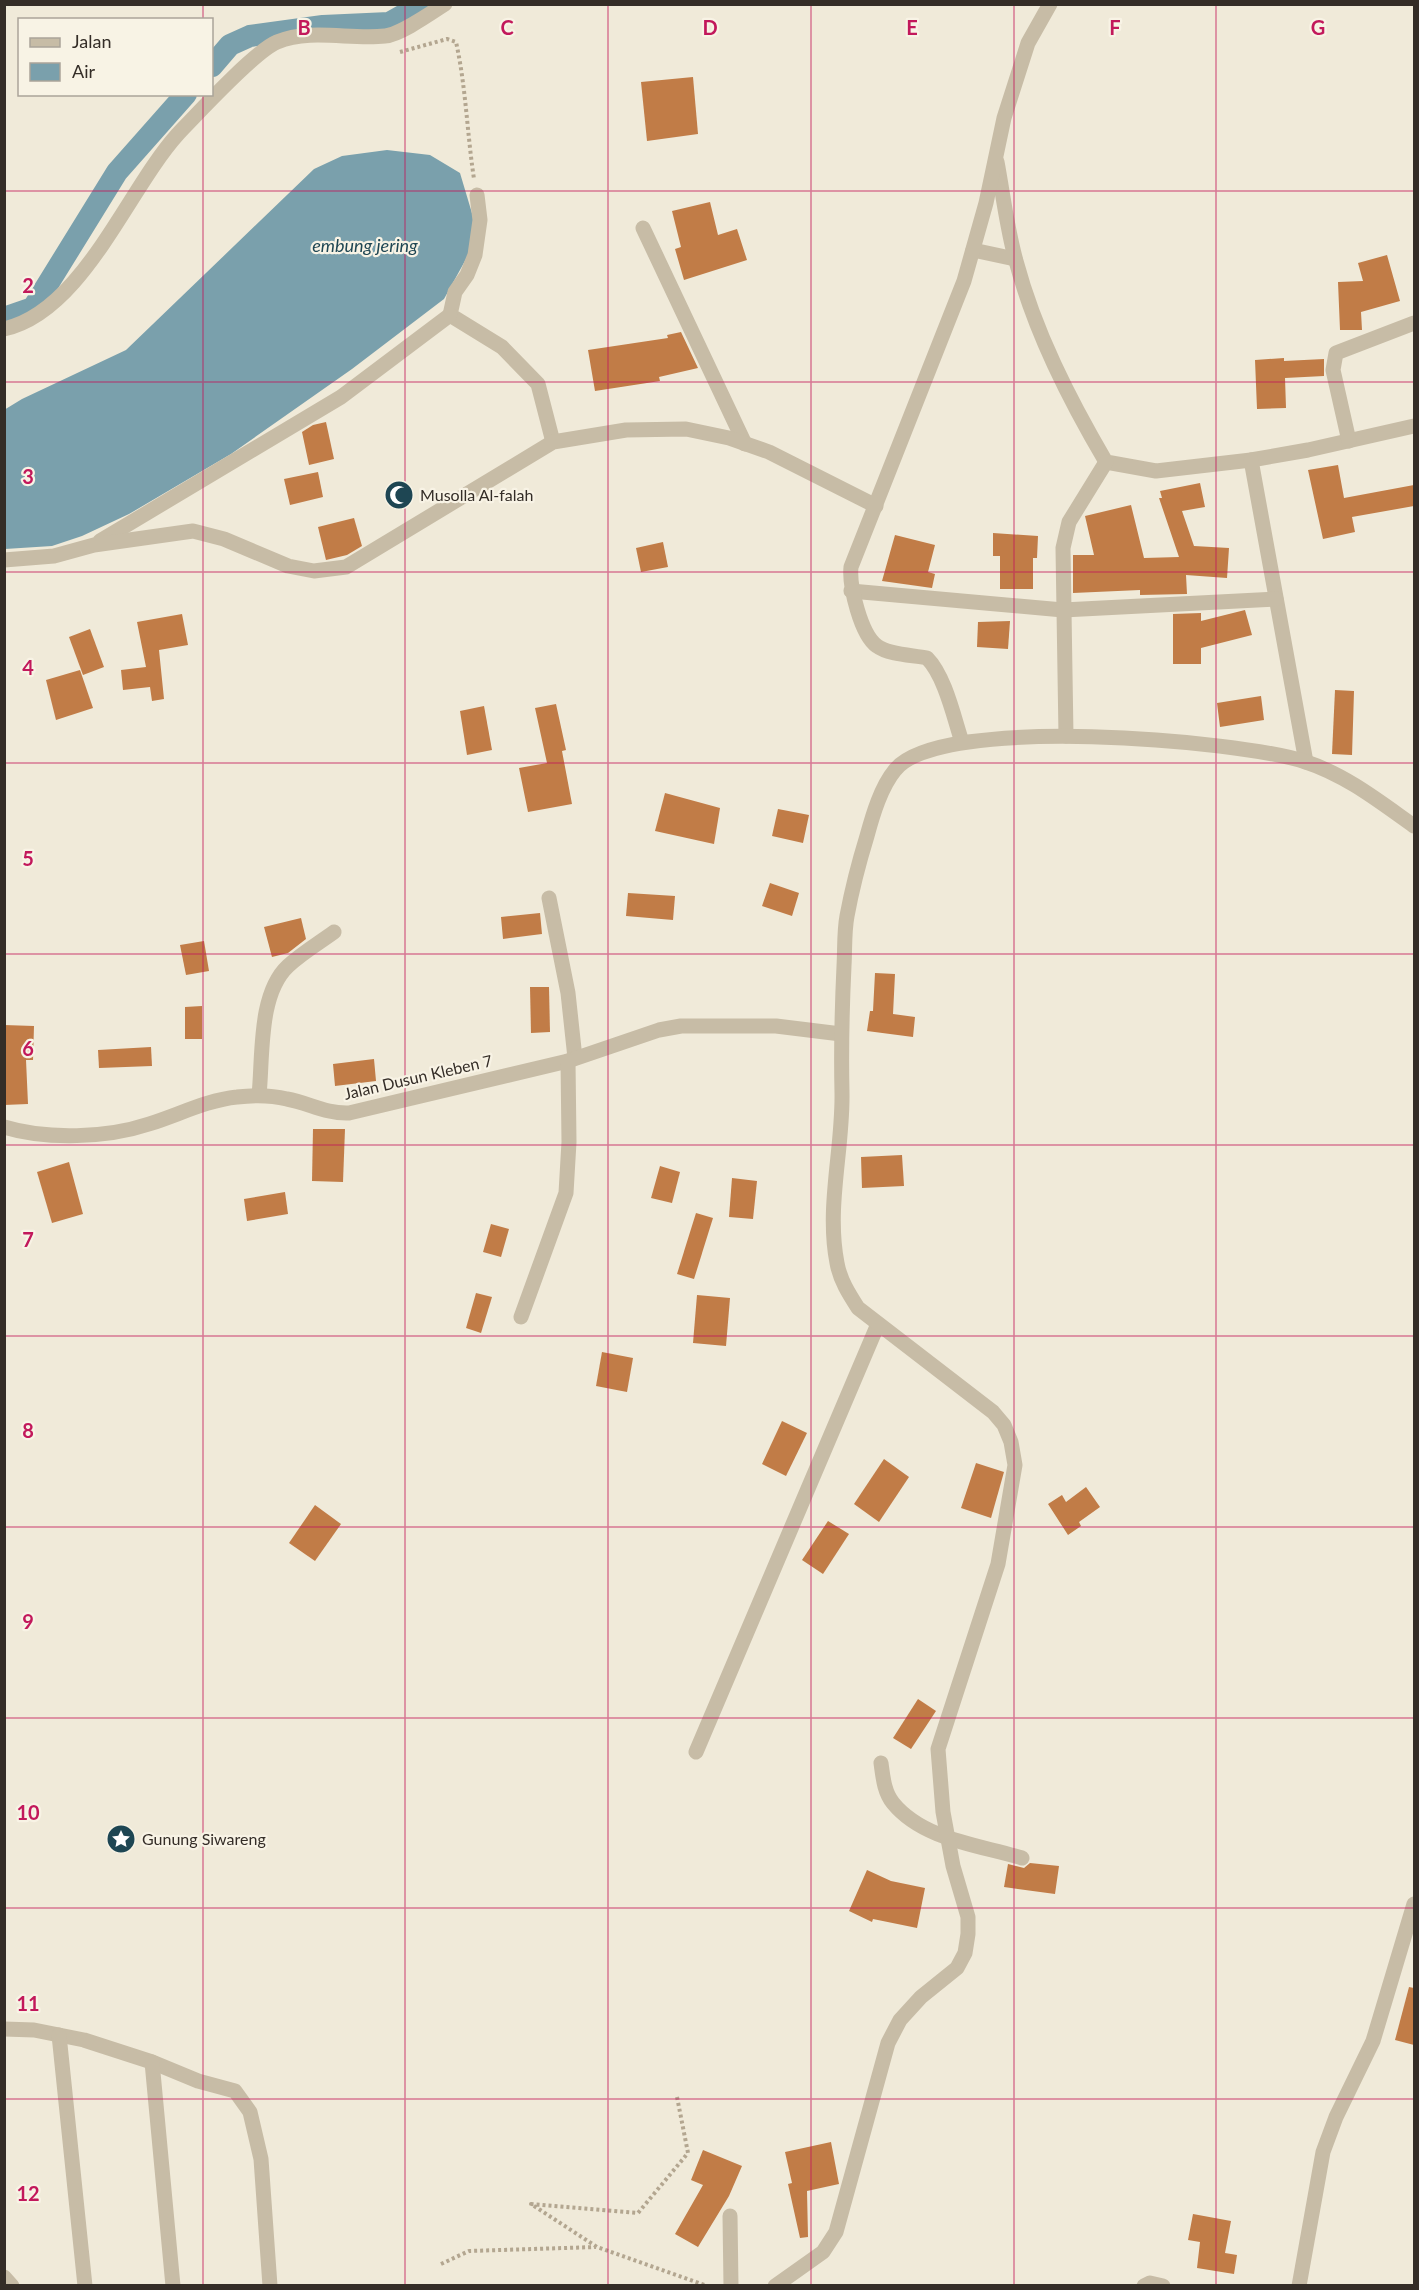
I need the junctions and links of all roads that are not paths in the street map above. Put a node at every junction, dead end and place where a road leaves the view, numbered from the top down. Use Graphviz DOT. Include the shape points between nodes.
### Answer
graph roads {
  1 [pos="445,4"];
  2 [pos="1050,4"];
  3 [pos="996,153"];
  4 [pos="477,195"];
  5 [pos="642,228"];
  6 [pos="974,250"];
  7 [pos="1015,259"];
  8 [pos="450,315"];
  9 [pos="1414,323"];
  10 [pos="4,328"];
  11 [pos="1414,426"];
  12 [pos="1349,441"];
  13 [pos="553,442"];
  14 [pos="745,444"];
  15 [pos="1251,460"];
  16 [pos="1106,462"];
  17 [pos="876,506"];
  18 [pos="94,545"];
  19 [pos="4,560"];
  20 [pos="851,591"];
  21 [pos="1276,599"];
  22 [pos="1063,610"];
  23 [pos="1066,736"];
  24 [pos="963,742"];
  25 [pos="1306,762"];
  26 [pos="1414,826"];
  27 [pos="549,898"];
  28 [pos="334,932"];
  29 [pos="841,1034"];
  30 [pos="571,1059"];
  31 [pos="258,1095"];
  32 [pos="4,1127"];
  33 [pos="521,1317"];
  34 [pos="878,1324"];
  35 [pos="696,1752"];
  36 [pos="881,1763"];
  37 [pos="948,1837"];
  38 [pos="1022,1858"];
  39 [pos="1414,1904"];
  40 [pos="4,2029"];
  41 [pos="59,2035"];
  42 [pos="152,2062"];
  43 [pos="730,2216"];
  44 [pos="4,2277"];
  45 [pos="12,2286"];
  46 [pos="85,2286"];
  47 [pos="173,2286"];
  48 [pos="270,2286"];
  49 [pos="731,2286"];
  50 [pos="776,2286"];
  51 [pos="1144,2286"];
  52 [pos="1163,2286"];
  53 [pos="1299,2286"];
  1 -- 10 [label="street" via="388,36 298,36 275,42 176,136 88,266 67,289 40,312"];
  2 -- 3 [label="street" via="1028,43"];
  3 -- 6 [label="street"];
  3 -- 7 [label="street"];
  4 -- 8 [label="street" via="480,220 475,255 455,292"];
  5 -- 14 [label="street"];
  6 -- 7 [label="street"];
  6 -- 17 [label="street"];
  7 -- 16 [label="street" via="1047,348"];
  8 -- 13 [label="street" via="502,347 537,384"];
  8 -- 18 [label="street" via="341,397"];
  9 -- 12 [label="street" via="1336,353 1333,370"];
  11 -- 12 [label="street"];
  12 -- 15 [label="street"];
  13 -- 14 [label="street" via="663,428 686,429"];
  13 -- 18 [label="street" via="346,567 314,571 288,566 224,539 193,531"];
  14 -- 17 [label="street" via="769,452"];
  15 -- 16 [label="street" via="1156,471"];
  15 -- 21 [label="street"];
  16 -- 22 [label="street" via="1069,522 1063,548"];
  17 -- 20 [label="street" via="851,567"];
  18 -- 19 [label="street" via="54,556"];
  20 -- 22 [label="street"];
  20 -- 24 [label="street" via="875,645 931,662"];
  21 -- 22 [label="street"];
  21 -- 25 [label="street"];
  22 -- 23 [label="street"];
  23 -- 24 [label="street"];
  23 -- 25 [label="street" via="1184,744 1266,753"];
  24 -- 29 [label="street" via="918,752 902,762 893,772 873,815 847,919"];
  25 -- 26 [label="street" via="1353,783"];
  27 -- 30 [label="street" via="568,993"];
  28 -- 31 [label="street" via="288,966 276,980 267,1007"];
  29 -- 30 [label="street, Jalan Dusun Kleben 7" via="776,1026 681,1026"];
  29 -- 34 [label="street" via="842,1099 835,1188 837,1264 858,1308"];
  30 -- 31 [label="street, Jalan Dusun Kleben 7" via="349,1113 335,1114 287,1098"];
  30 -- 33 [label="street" via="566,1193"];
  31 -- 32 [label="street, Jalan Dusun Kleben 7" via="217,1101 146,1125 87,1134 29,1134"];
  34 -- 35 [label="street"];
  34 -- 37 [label="street" via="993,1412 1004,1425 1015,1465 998,1564 938,1749"];
  36 -- 37 [label="street" via="892,1803 911,1819"];
  37 -- 38 [label="street"];
  37 -- 50 [label="street" via="968,1917 964,1953 957,1968 900,2020 888,2043 836,2232 823,2252"];
  39 -- 53 [label="street" via="1373,2041 1323,2152"];
  40 -- 41 [label="street"];
  41 -- 42 [label="street"];
  41 -- 46 [label="street"];
  42 -- 47 [label="street"];
  42 -- 48 [label="street" via="235,2091 250,2112 261,2159"];
  43 -- 49 [label="street"];
  44 -- 45 [label="street"];
  51 -- 52 [label="street"];
}
